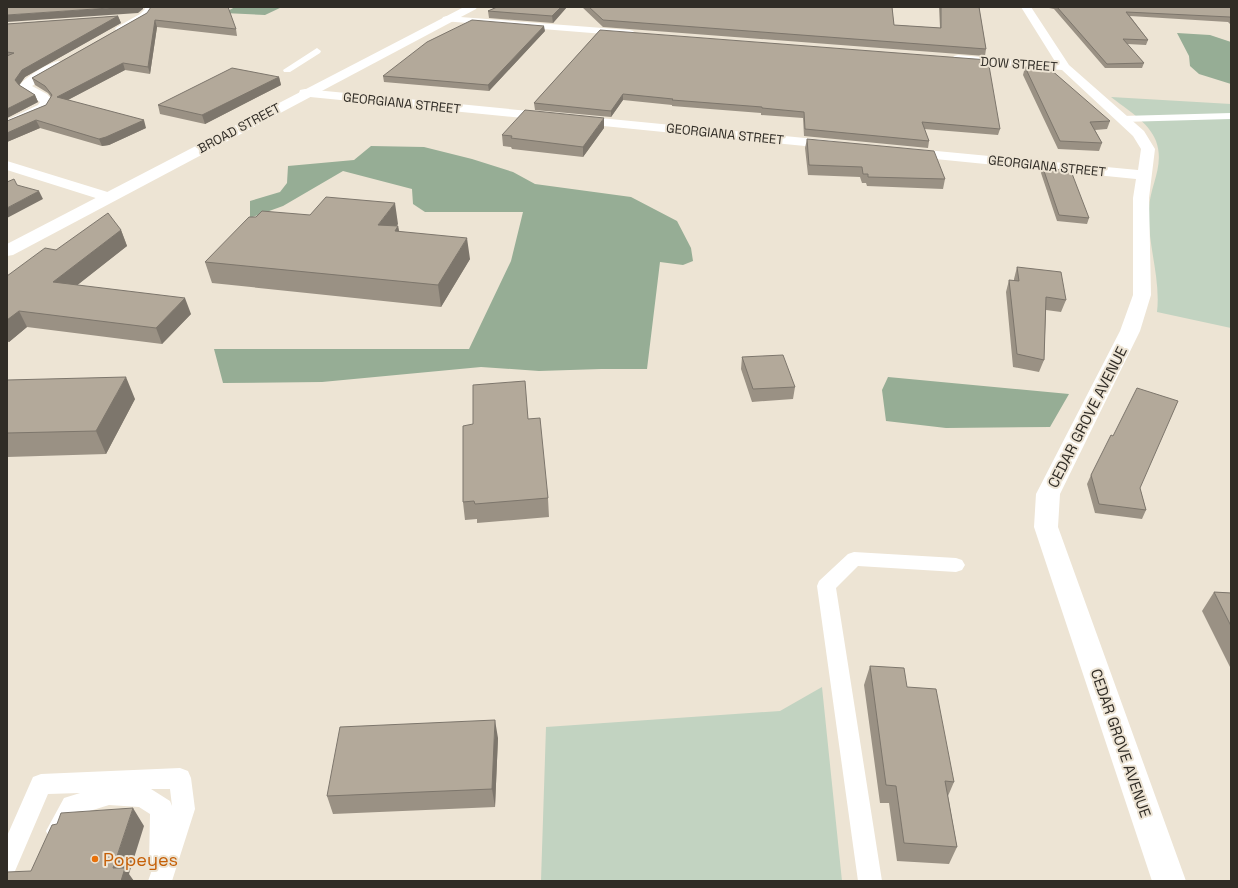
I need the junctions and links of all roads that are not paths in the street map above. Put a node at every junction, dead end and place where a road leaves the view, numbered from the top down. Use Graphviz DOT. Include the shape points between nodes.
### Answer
graph roads {
  1 [pos="472,7"];
  2 [pos="1026,7"];
  3 [pos="146,12"];
  4 [pos="121,18"];
  5 [pos="447,19"];
  6 [pos="639,34"];
  7 [pos="110,36"];
  8 [pos="317,51"];
  9 [pos="70,58"];
  10 [pos="946,58"];
  11 [pos="1065,68"];
  12 [pos="287,70"];
  13 [pos="305,93"];
  14 [pos="1231,116"];
  15 [pos="1122,119"];
  16 [pos="7,125"];
  17 [pos="850,147"];
  18 [pos="890,150"];
  19 [pos="7,165"];
  20 [pos="1145,175"];
  21 [pos="108,197"];
  22 [pos="7,251"];
  23 [pos="956,565"];
  24 [pos="50,847"];
  25 [pos="7,864"];
  26 [pos="160,880"];
  27 [pos="870,881"];
  28 [pos="1168,881"];
  1 -- 5 [label="street, BROAD STREET"];
  2 -- 11 [label="street, CEDAR GROVE AVENUE"];
  3 -- 4 [label="street"];
  3 -- 7 [label="street"];
  5 -- 6 [label="street"];
  5 -- 13 [label="street, BROAD STREET"];
  8 -- 12 [label="lane"];
  9 -- 16 [label="street" via="25,86 43,96 47,102 43,108"];
  10 -- 11 [label="street, DOW STREET"];
  11 -- 15 [label="street, CEDAR GROVE AVENUE"];
  13 -- 17 [label="street, GEORGIANA STREET"];
  13 -- 21 [label="street, BROAD STREET"];
  14 -- 15 [label="lane"];
  15 -- 20 [label="street, CEDAR GROVE AVENUE" via="1139,134 1148,149"];
  18 -- 20 [label="street, GEORGIANA STREET"];
  19 -- 21 [label="street"];
  20 -- 28 [label="street, CEDAR GROVE AVENUE" via="1141,198 1142,295 1130,332 1048,494 1046,527"];
  21 -- 22 [label="street, BROAD STREET"];
  23 -- 27 [label="lane" via="854,559 826,586"];
  24 -- 26 [label="lane" via="72,806 109,794 143,797 162,809"];
  25 -- 26 [label="lane" via="42,784 180,778 184,809"];
}
